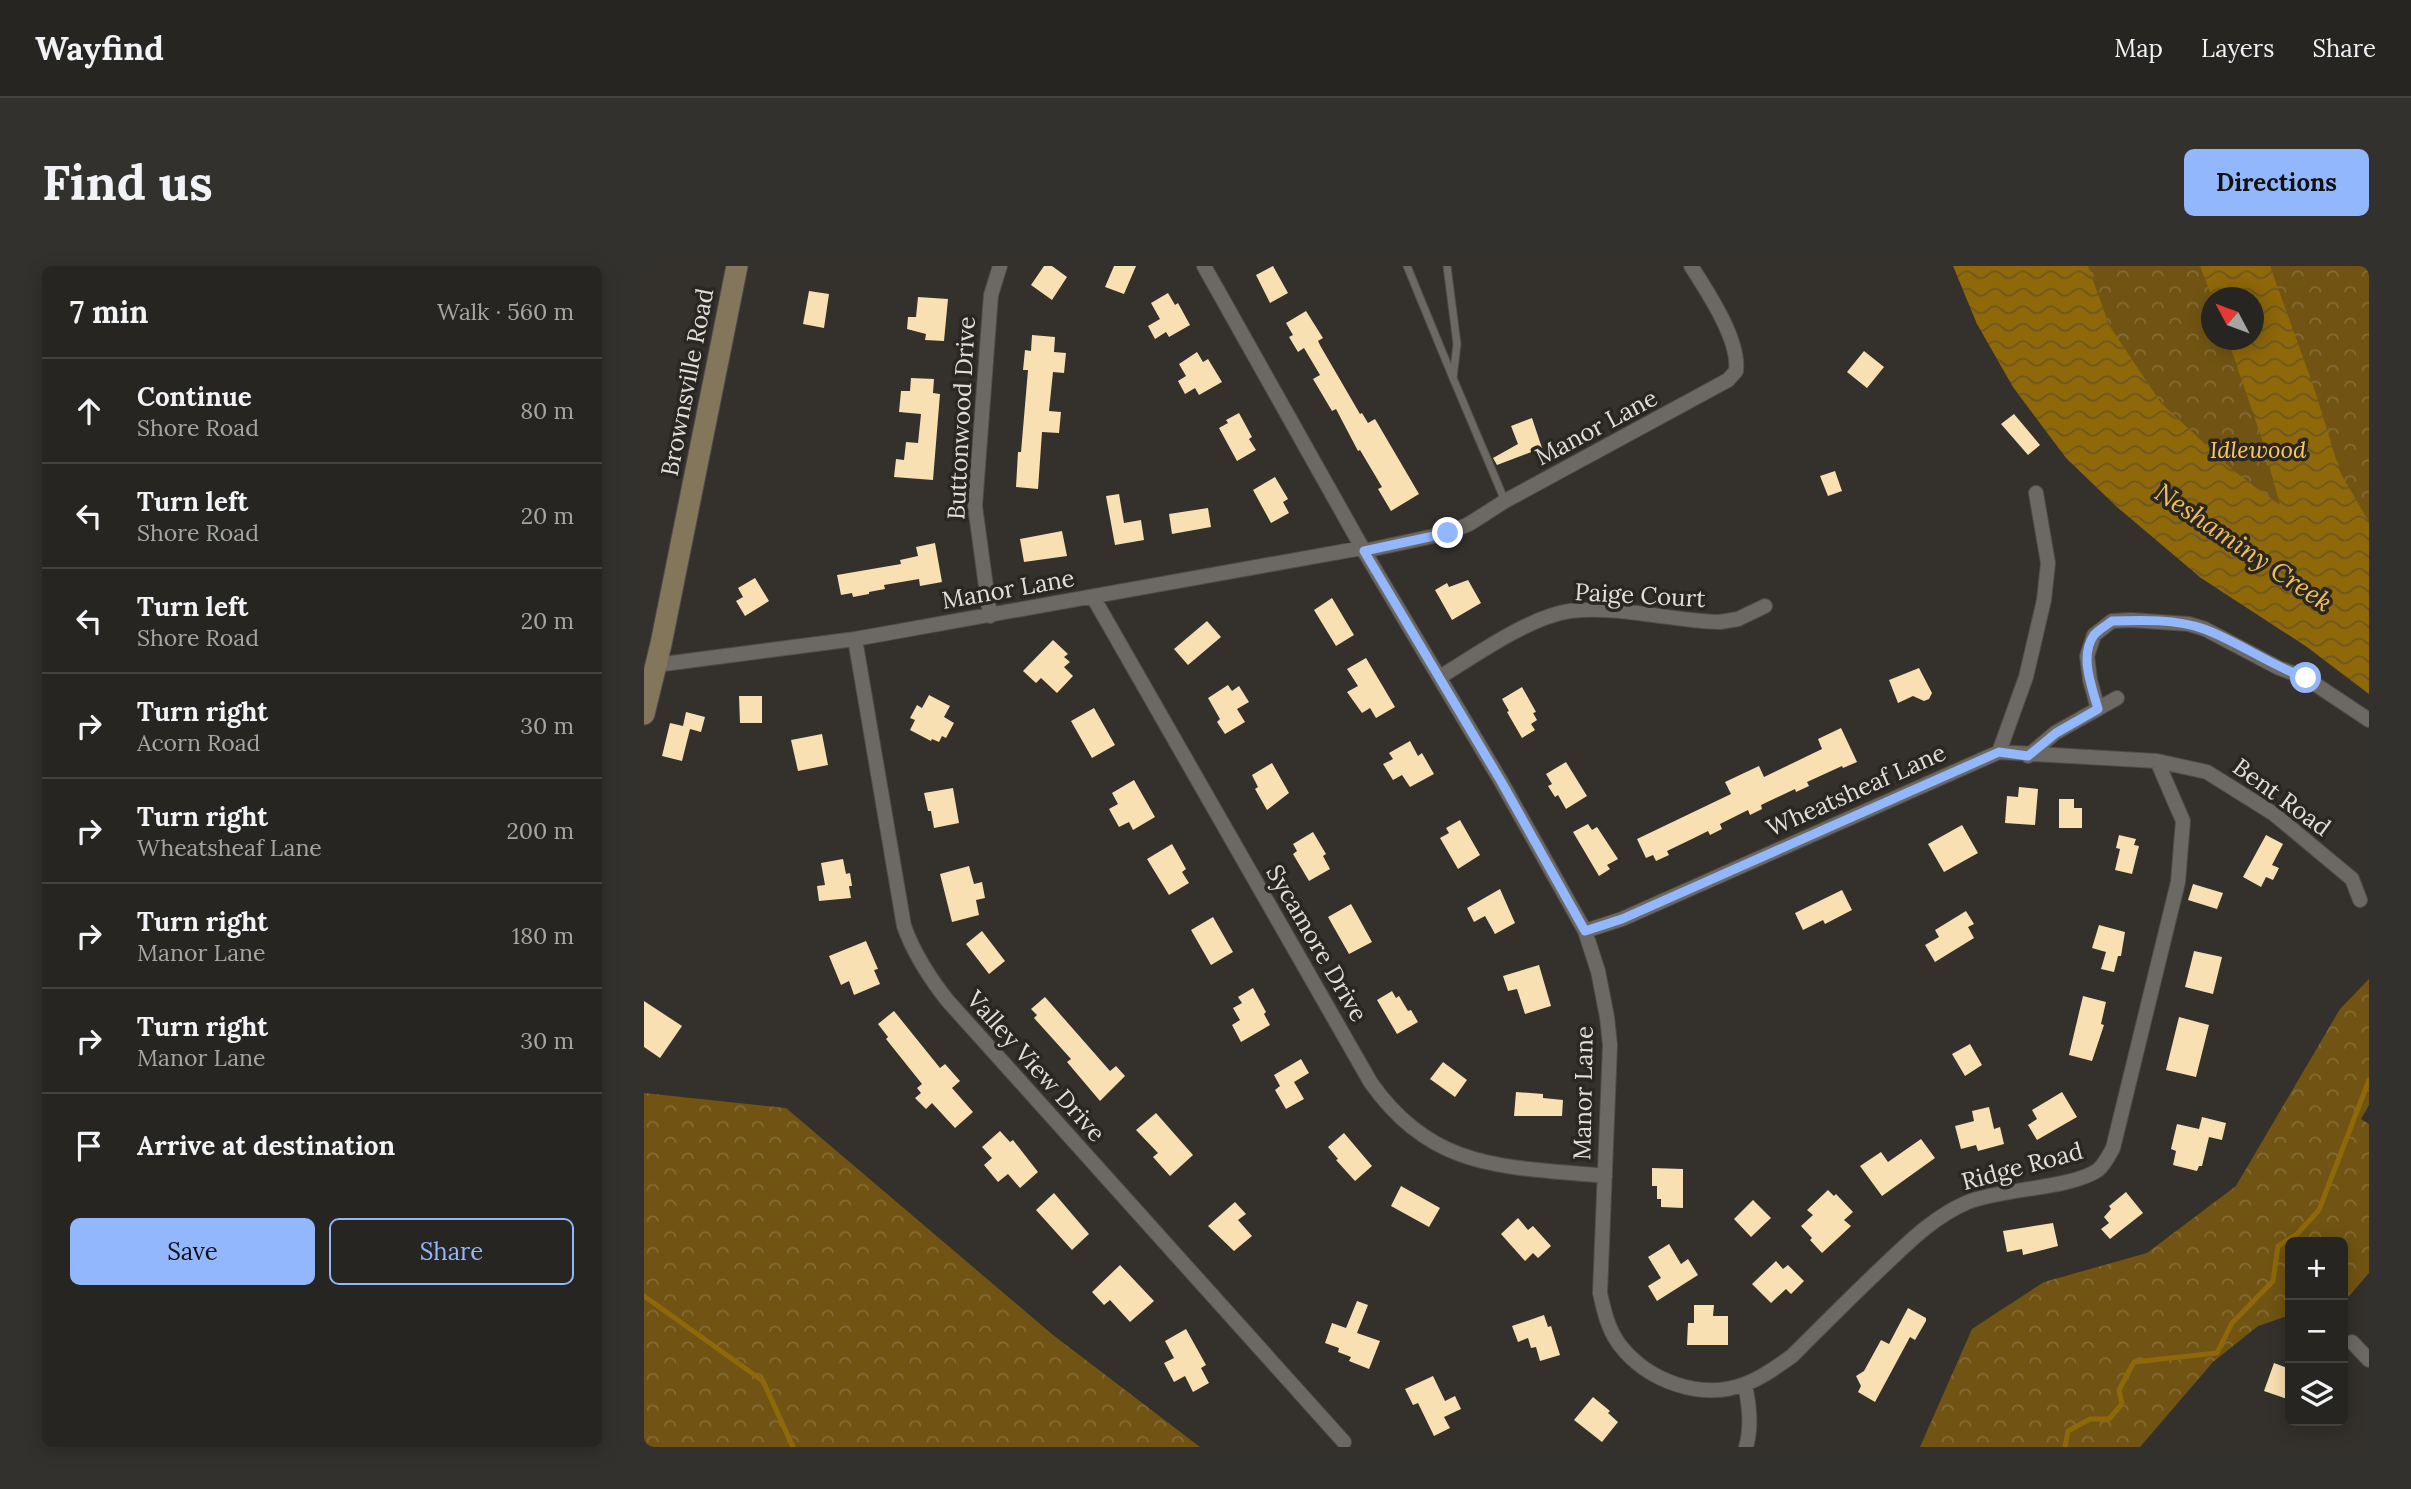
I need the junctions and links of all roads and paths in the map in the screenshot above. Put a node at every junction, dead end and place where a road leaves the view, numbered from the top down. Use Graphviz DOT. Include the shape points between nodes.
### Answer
graph roads {
  1 [pos="737,266"];
  2 [pos="1000,266"];
  3 [pos="1204,266"];
  4 [pos="1407,266"];
  5 [pos="1447,266"];
  6 [pos="1691,266"];
  7 [pos="1453,378"];
  8 [pos="2036,493"];
  9 [pos="1505,501"];
  10 [pos="1363,549"];
  11 [pos="1093,597"];
  12 [pos="1765,606"];
  13 [pos="990,615"];
  14 [pos="855,639"];
  15 [pos="657,651"];
  16 [pos="1440,677"];
  17 [pos="2117,698"];
  18 [pos="2098,709"];
  19 [pos="644,714"];
  20 [pos="2369,720"];
  21 [pos="1999,752"];
  22 [pos="2028,756"];
  23 [pos="2157,761"];
  24 [pos="2360,900"];
  25 [pos="1585,931"];
  26 [pos="1605,1176"];
  27 [pos="2351,1342"];
  28 [pos="2369,1360"];
  29 [pos="1745,1384"];
  30 [pos="1344,1442"];
  31 [pos="1746,1447"];
  1 -- 15 [label="street, Brownsville Road"];
  2 -- 13 [label="street, Buttonwood Drive" via="991,295 975,480 978,541"];
  3 -- 10 [label="street"];
  4 -- 7 [label="lane"];
  5 -- 7 [label="lane" via="1457,344"];
  6 -- 9 [label="street, Manor Lane" via="1724,323 1736,371 1695,399"];
  7 -- 9 [label="lane"];
  8 -- 21 [label="street" via="2049,563 2044,600 2026,677"];
  9 -- 10 [label="street, Manor Lane" via="1448,533"];
  10 -- 11 [label="street, Manor Lane"];
  10 -- 16 [label="street, Manor Lane"];
  11 -- 13 [label="street, Manor Lane"];
  11 -- 26 [label="street, Sycamore Drive" via="1388,1108 1427,1140 1476,1160"];
  12 -- 16 [label="street, Paige Court" via="1720,622 1597,610 1562,613 1526,626"];
  13 -- 14 [label="street, Manor Lane"];
  14 -- 15 [label="street, Manor Lane"];
  14 -- 30 [label="street, Valley View Drive" via="904,926 931,980"];
  15 -- 19 [label="street, Brownsville Road"];
  16 -- 25 [label="street, Manor Lane"];
  17 -- 18 [label="street"];
  18 -- 20 [label="street" via="2087,656 2094,635 2112,621 2131,620 2205,629 2306,678"];
  18 -- 22 [label="street"];
  21 -- 22 [label="street"];
  21 -- 25 [label="street, Wheatsheaf Lane" via="1622,919"];
  22 -- 23 [label="street"];
  23 -- 24 [label="street, Bent Road" via="2207,772 2274,814 2352,879"];
  23 -- 29 [label="street, Ridge Road" via="2183,821 2178,882 2113,1148 2105,1162 2077,1179 1993,1194 1937,1218 1791,1356"];
  25 -- 26 [label="street, Manor Lane" via="1598,971 1610,1045"];
  26 -- 29 [label="street, Manor Lane" via="1600,1293 1619,1343 1655,1375 1674,1384 1711,1390"];
  27 -- 28 [label="street"];
  29 -- 31 [label="street" via="1750,1432"];
}
